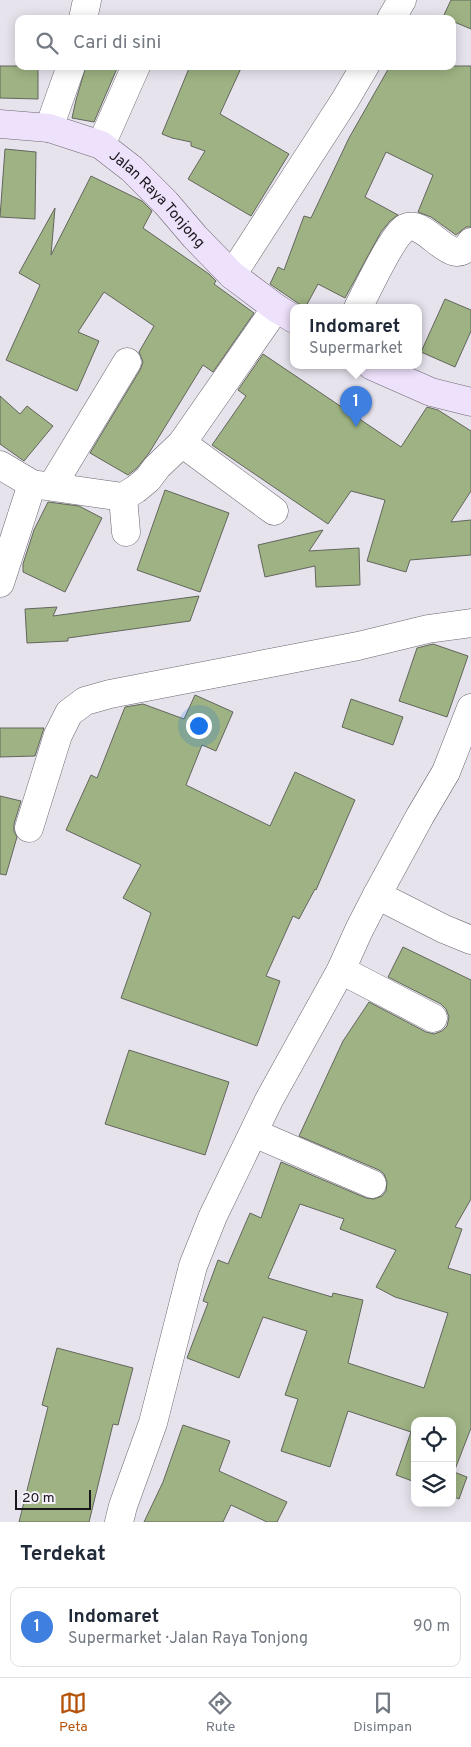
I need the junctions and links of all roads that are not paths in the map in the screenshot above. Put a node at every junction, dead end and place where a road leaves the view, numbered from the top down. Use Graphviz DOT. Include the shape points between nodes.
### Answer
graph roads {
  1 [pos="87,0"];
  2 [pos="402,0"];
  3 [pos="84,15"];
  4 [pos="393,15"];
  5 [pos="70,70"];
  6 [pos="134,70"];
  7 [pos="363,70"];
  8 [pos="0,124"];
  9 [pos="50,128"];
  10 [pos="101,145"];
  11 [pos="471,242"];
  12 [pos="232,275"];
  13 [pos="360,304"];
  14 [pos="285,314"];
  15 [pos="126,362"];
  16 [pos="379,369"];
  17 [pos="471,402"];
  18 [pos="182,443"];
  19 [pos="0,465"];
  20 [pos="42,485"];
  21 [pos="123,497"];
  22 [pos="274,511"];
  23 [pos="126,532"];
  24 [pos="0,583"];
  25 [pos="471,623"];
  26 [pos="471,708"];
  27 [pos="29,828"];
  28 [pos="377,895"];
  29 [pos="471,940"];
  30 [pos="341,970"];
  31 [pos="433,1018"];
  32 [pos="254,1133"];
  33 [pos="372,1184"];
  34 [pos="119,1522"];
  1 -- 3 [label="street"];
  2 -- 4 [label="street"];
  5 -- 9 [label="street"];
  6 -- 10 [label="street"];
  7 -- 12 [label="street"];
  8 -- 9 [label="main road, Jalan Raya Tonjong"];
  9 -- 10 [label="main road, Jalan Raya Tonjong"];
  10 -- 12 [label="main road, Jalan Raya Tonjong" via="132,169"];
  11 -- 13 [label="street" via="457,253 418,228 407,226 392,244"];
  12 -- 14 [label="main road, Jalan Raya Tonjong"];
  14 -- 18 [label="street"];
  15 -- 20 [label="street"];
  16 -- 17 [label="main road" via="431,392"];
  18 -- 21 [label="street" via="148,479"];
  18 -- 22 [label="street"];
  19 -- 20 [label="street"];
  20 -- 21 [label="street"];
  20 -- 24 [label="street"];
  21 -- 23 [label="street"];
  25 -- 27 [label="street" via="428,629 86,701 69,713 58,735"];
  26 -- 28 [label="street" via="446,772"];
  28 -- 29 [label="street"];
  28 -- 30 [label="street"];
  30 -- 31 [label="street"];
  30 -- 32 [label="street"];
  32 -- 33 [label="street"];
  32 -- 34 [label="street" via="213,1216 193,1266 153,1423"];
}
